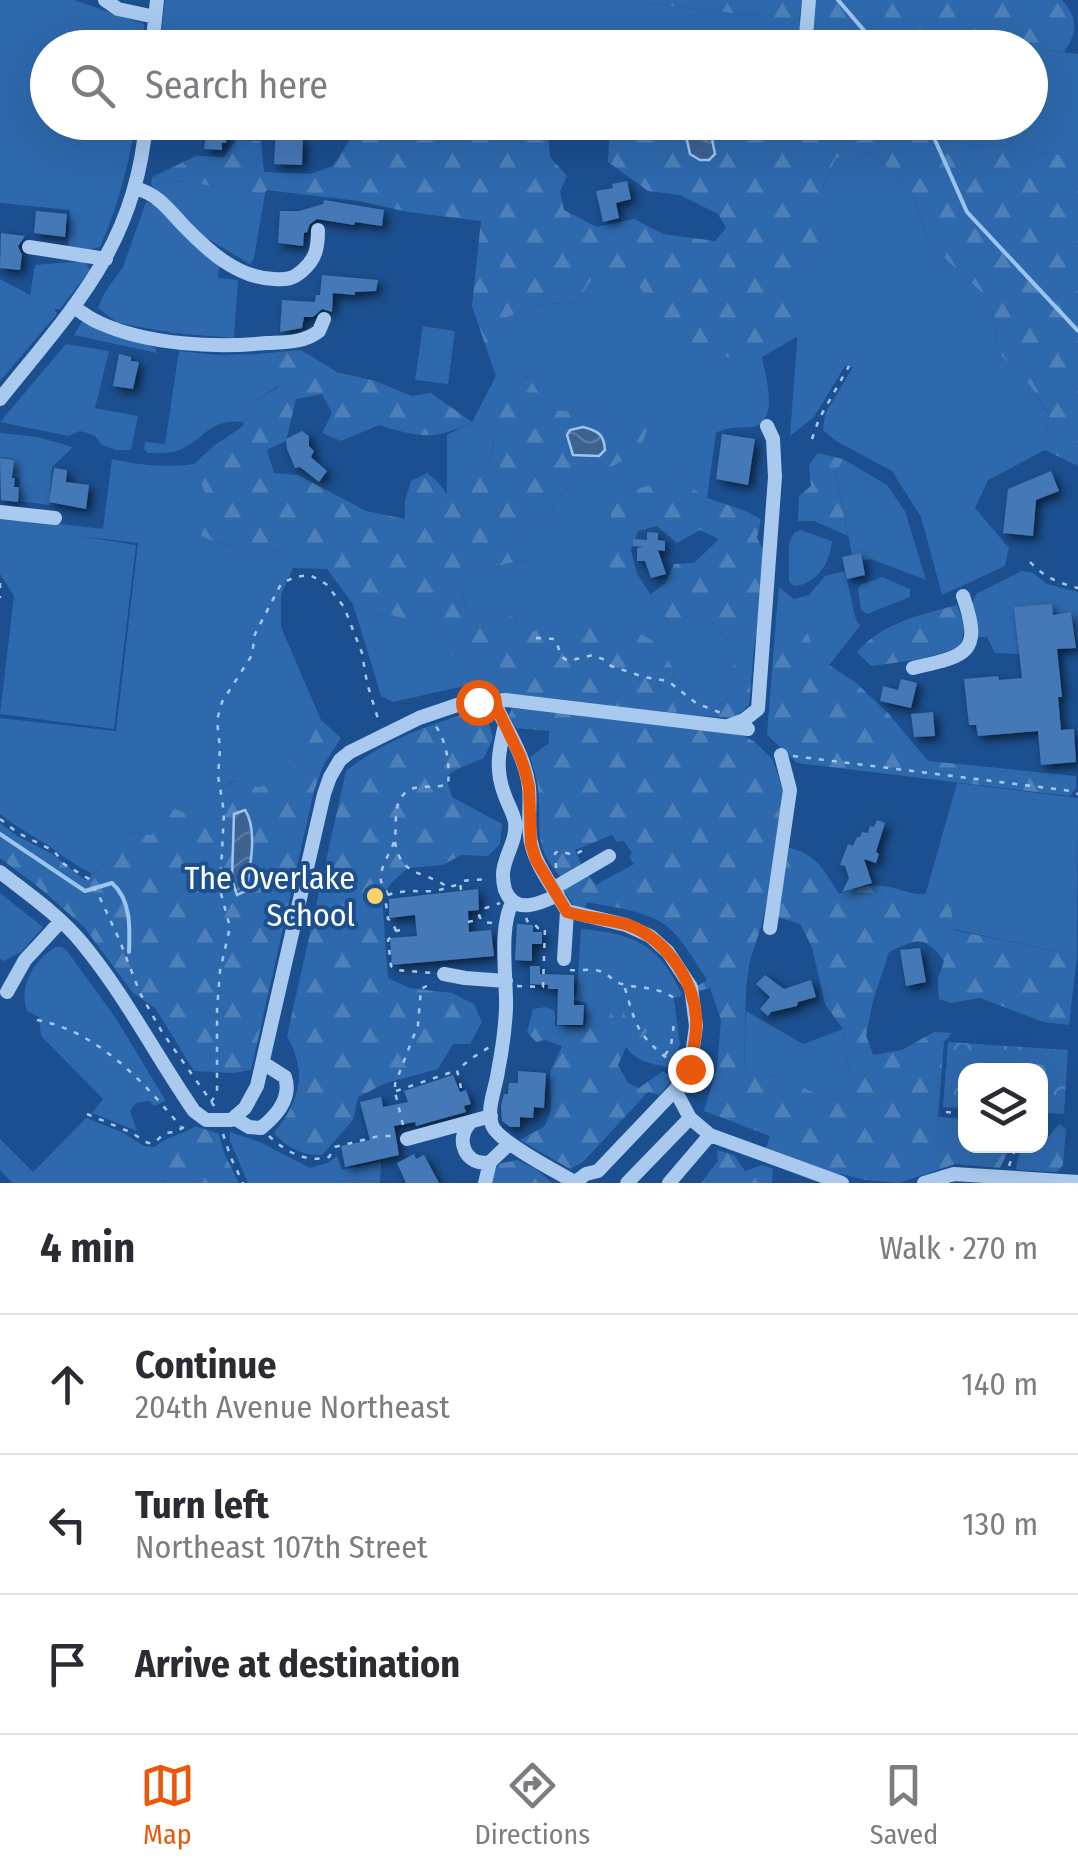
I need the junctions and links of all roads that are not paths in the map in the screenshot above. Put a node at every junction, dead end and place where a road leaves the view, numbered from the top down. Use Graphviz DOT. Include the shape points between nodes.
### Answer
graph roads {
  1 [pos="105,0"];
  2 [pos="157,0"];
  3 [pos="809,0"];
  4 [pos="155,17"];
  5 [pos="154,30"];
  6 [pos="806,30"];
  7 [pos="143,140"];
  8 [pos="135,191"];
  9 [pos="318,230"];
  10 [pos="29,246"];
  11 [pos="106,259"];
  12 [pos="73,307"];
  13 [pos="324,319"];
  14 [pos="0,398"];
  15 [pos="767,426"];
  16 [pos="0,512"];
  17 [pos="55,518"];
  18 [pos="963,596"];
  19 [pos="913,668"];
  20 [pos="493,700"];
  21 [pos="505,724"];
  22 [pos="782,755"];
  23 [pos="510,854"];
  24 [pos="609,856"];
  25 [pos="0,872"];
  26 [pos="553,884"];
  27 [pos="508,906"];
  28 [pos="532,906"];
  29 [pos="567,912"];
  30 [pos="62,922"];
  31 [pos="770,928"];
  32 [pos="561,964"];
  33 [pos="444,974"];
  34 [pos="506,983"];
  35 [pos="7,992"];
  36 [pos="263,1062"];
  37 [pos="675,1090"];
  38 [pos="491,1116"];
  39 [pos="690,1118"];
  40 [pos="230,1123"];
  41 [pos="470,1123"];
  42 [pos="710,1136"];
  43 [pos="407,1139"];
  44 [pos="508,1144"];
  45 [pos="490,1162"];
  46 [pos="598,1171"];
  47 [pos="574,1182"];
  48 [pos="1078,1182"];
  49 [pos="485,1183"];
  50 [pos="626,1183"];
  51 [pos="669,1183"];
  52 [pos="842,1183"];
  53 [pos="924,1183"];
  1 -- 4 [label="street"];
  2 -- 4 [label="street"];
  3 -- 6 [label="street"];
  4 -- 5 [label="street"];
  7 -- 8 [label="street"];
  8 -- 9 [label="street" via="158,197 219,258 258,278 296,277 315,256"];
  8 -- 11 [label="street"];
  10 -- 11 [label="street"];
  11 -- 12 [label="street"];
  12 -- 13 [label="street" via="138,334 218,346 301,340 319,331"];
  12 -- 14 [label="street"];
  15 -- 20 [label="street" via="775,476 758,709 736,727"];
  16 -- 17 [label="street"];
  18 -- 19 [label="street" via="972,642 941,662"];
  20 -- 21 [label="street"];
  20 -- 36 [label="street" via="448,706 340,760 330,777"];
  21 -- 23 [label="street" via="497,765 514,822"];
  21 -- 26 [label="street" via="529,787 531,844"];
  22 -- 31 [label="street" via="790,790"];
  23 -- 27 [label="street" via="502,878"];
  23 -- 28 [label="street" via="512,884"];
  24 -- 26 [label="street"];
  25 -- 30 [label="street"];
  26 -- 28 [label="street"];
  26 -- 29 [label="street"];
  27 -- 28 [label="street"];
  27 -- 34 [label="street"];
  29 -- 32 [label="street"];
  29 -- 37 [label="street" via="650,936 690,988 696,1026 690,1069"];
  30 -- 35 [label="street" via="25,960"];
  30 -- 40 [label="street" via="110,980 194,1111"];
  33 -- 34 [label="street"];
  34 -- 38 [label="street"];
  36 -- 40 [label="street" via="257,1086"];
  36 -- 40 [label="street" via="288,1084 281,1105 261,1128"];
  37 -- 39 [label="street"];
  37 -- 46 [label="street"];
  38 -- 41 [label="street"];
  38 -- 44 [label="street" via="492,1128"];
  39 -- 42 [label="street"];
  39 -- 50 [label="street"];
  41 -- 43 [label="street"];
  41 -- 45 [label="street" via="464,1150 470,1160"];
  42 -- 51 [label="street"];
  42 -- 52 [label="street"];
  44 -- 45 [label="street"];
  44 -- 47 [label="street"];
  45 -- 49 [label="street"];
  46 -- 47 [label="street"];
  46 -- 50 [label="street"];
  48 -- 53 [label="street" via="954,1174"];
}
